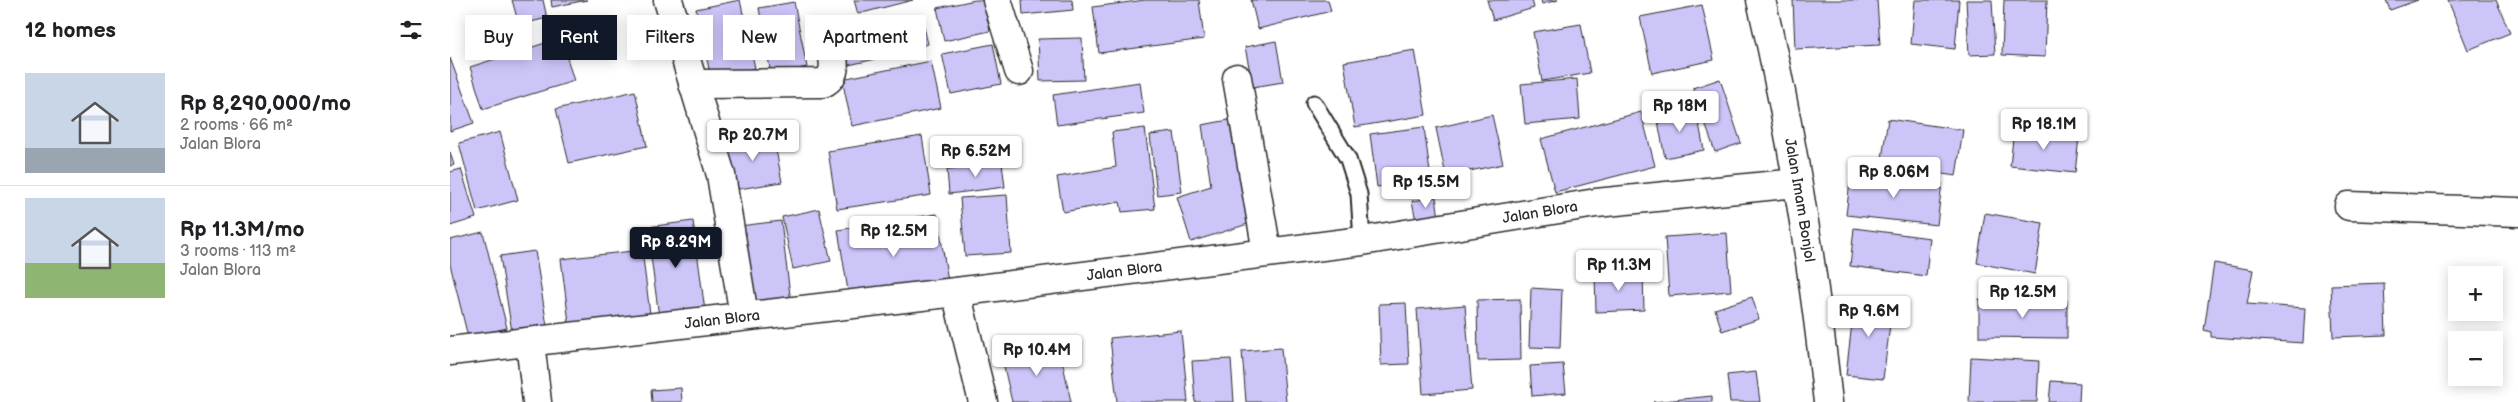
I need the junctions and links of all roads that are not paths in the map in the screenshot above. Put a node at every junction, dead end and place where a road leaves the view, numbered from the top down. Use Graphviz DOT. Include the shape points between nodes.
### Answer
graph roads {
  1 [pos="668,0"];
  2 [pos="997,0"];
  3 [pos="1761,0"];
  4 [pos="833,60"];
  5 [pos="1019,71"];
  6 [pos="1236,78"];
  7 [pos="693,84"];
  8 [pos="1314,103"];
  9 [pos="1797,183"];
  10 [pos="2349,206"];
  11 [pos="2518,212"];
  12 [pos="1362,241"];
  13 [pos="1267,252"];
  14 [pos="956,292"];
  15 [pos="744,316"];
  16 [pos="530,342"];
  17 [pos="450,352"];
  18 [pos="537,402"];
  19 [pos="983,402"];
  20 [pos="1828,402"];
  1 -- 7 [label="main road"];
  2 -- 5 [label="main road"];
  3 -- 9 [label="main road, Jalan Imam Bonjol"];
  4 -- 7 [label="main road" via="834,72 823,83"];
  6 -- 13 [label="main road"];
  7 -- 15 [label="main road" via="721,176"];
  8 -- 12 [label="lane" via="1348,159 1359,194"];
  9 -- 12 [label="main road, Jalan Blora" via="1596,203"];
  9 -- 20 [label="main road, Jalan Imam Bonjol"];
  10 -- 11 [label="main road"];
  12 -- 13 [label="main road, Jalan Blora"];
  13 -- 14 [label="main road, Jalan Blora"];
  14 -- 15 [label="main road, Jalan Blora"];
  14 -- 19 [label="main road"];
  15 -- 16 [label="main road, Jalan Blora"];
  16 -- 17 [label="main road, Jalan Blora"];
  16 -- 18 [label="main road"];
}
